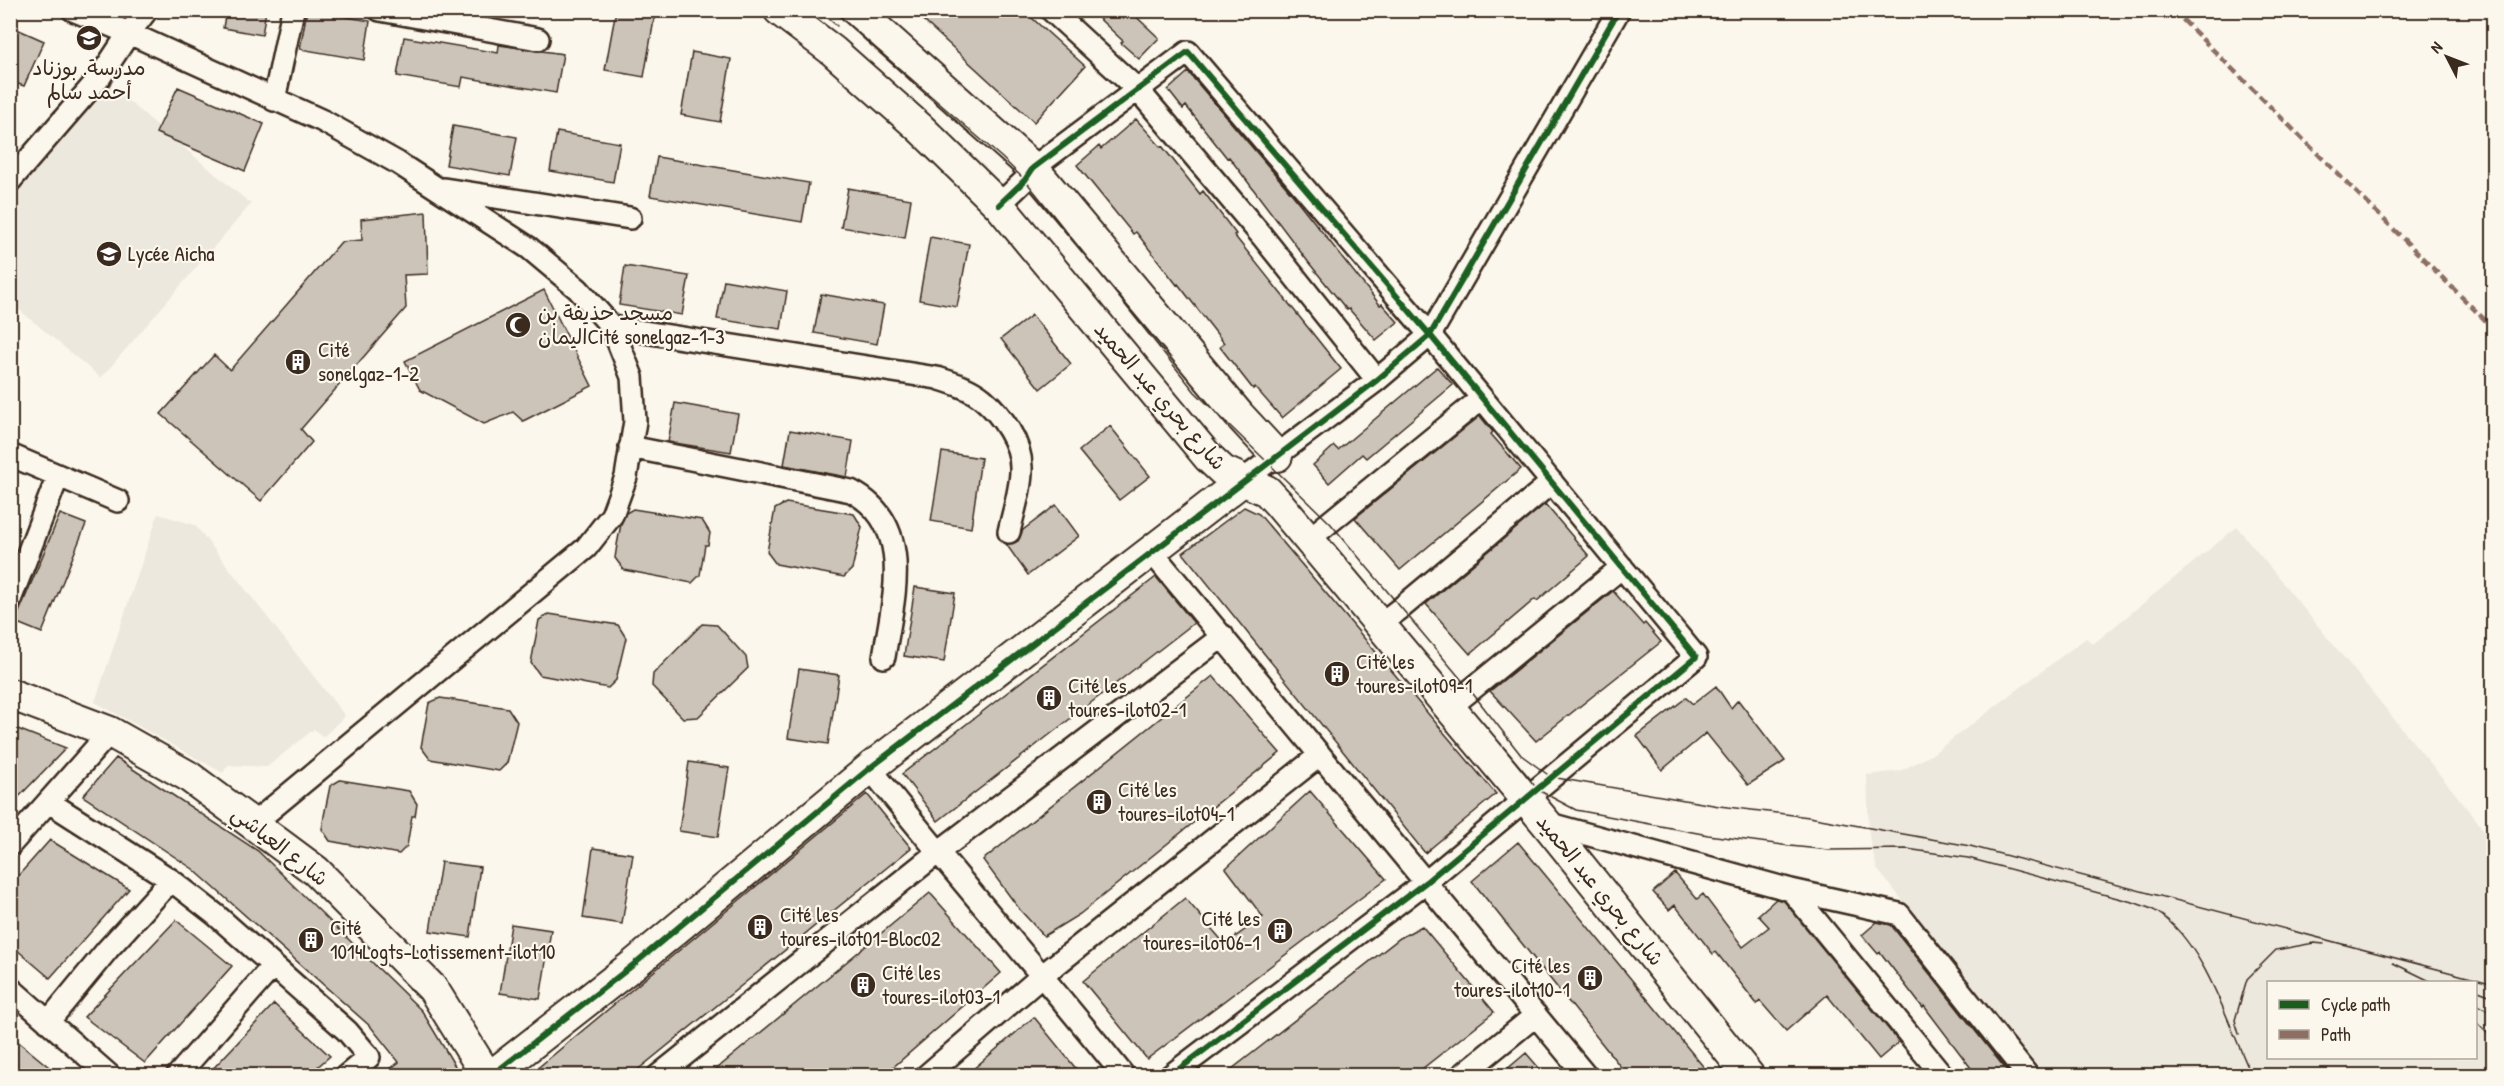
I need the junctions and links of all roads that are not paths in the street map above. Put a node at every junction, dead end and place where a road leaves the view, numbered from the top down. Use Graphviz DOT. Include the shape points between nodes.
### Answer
graph roads {
  1 [pos="74,10"];
  2 [pos="147,10"];
  3 [pos="293,10"];
  4 [pos="380,10"];
  5 [pos="779,10"];
  6 [pos="856,10"];
  7 [pos="1051,10"];
  8 [pos="1619,10"];
  9 [pos="129,33"];
  10 [pos="538,39"];
  11 [pos="1138,90"];
  12 [pos="274,100"];
  13 [pos="1033,168"];
  14 [pos="10,180"];
  15 [pos="435,187"];
  16 [pos="999,206"];
  17 [pos="630,218"];
  18 [pos="612,327"];
  19 [pos="1430,335"];
  20 [pos="1377,380"];
  21 [pos="1482,398"];
  22 [pos="630,447"];
  23 [pos="10,455"];
  24 [pos="1277,456"];
  25 [pos="58,476"];
  26 [pos="1242,481"];
  27 [pos="1552,482"];
  28 [pos="118,501"];
  29 [pos="1009,532"];
  30 [pos="1309,539"];
  31 [pos="1151,550"];
  32 [pos="1622,567"];
  33 [pos="10,600"];
  34 [pos="1380,624"];
  35 [pos="1223,636"];
  36 [pos="884,657"];
  37 [pos="10,694"];
  38 [pos="1450,707"];
  39 [pos="110,732"];
  40 [pos="1320,755"];
  41 [pos="870,768"];
  42 [pos="1526,798"];
  43 [pos="49,802"];
  44 [pos="1546,823"];
  45 [pos="253,824"];
  46 [pos="10,845"];
  47 [pos="937,853"];
  48 [pos="171,880"];
  49 [pos="1426,882"];
  50 [pos="1791,890"];
  51 [pos="273,966"];
  52 [pos="1043,975"];
  53 [pos="10,988"];
  54 [pos="1536,1015"];
  55 [pos="48,1022"];
  56 [pos="110,1076"];
  57 [pos="177,1076"];
  58 [pos="346,1076"];
  59 [pos="487,1076"];
  60 [pos="491,1076"];
  61 [pos="658,1076"];
  62 [pos="926,1076"];
  63 [pos="1124,1076"];
  64 [pos="1170,1076"];
  65 [pos="1461,1076"];
  66 [pos="1586,1076"];
  67 [pos="1749,1076"];
  68 [pos="1943,1076"];
  69 [pos="2028,1076"];
  1 -- 9 [label="street"];
  2 -- 9 [label="street"];
  3 -- 12 [label="street"];
  4 -- 10 [label="street"];
  5 -- 16 [label="street, شارع بحري عبد الحميد" via="833,51 920,128"];
  6 -- 13 [label="street"];
  7 -- 11 [label="street"];
  8 -- 19 [label="street"];
  9 -- 12 [label="street"];
  9 -- 14 [label="street" via="100,77"];
  11 -- 13 [label="street"];
  11 -- 19 [label="street" via="1188,52"];
  11 -- 20 [label="street"];
  12 -- 15 [label="street" via="322,121"];
  13 -- 16 [label="street"];
  13 -- 24 [label="street"];
  15 -- 17 [label="street"];
  15 -- 18 [label="street" via="529,248 578,289"];
  16 -- 26 [label="street, شارع بحري عبد الحميد" via="1208,456 1223,471"];
  18 -- 22 [label="street" via="632,377 635,421"];
  18 -- 29 [label="street" via="937,378 963,387 982,398 996,413 1017,447 1021,468"];
  19 -- 20 [label="street"];
  19 -- 21 [label="street"];
  20 -- 24 [label="street"];
  21 -- 27 [label="street"];
  21 -- 30 [label="street"];
  22 -- 36 [label="street" via="851,490 868,499 884,520 894,545 896,577"];
  22 -- 45 [label="street" via="626,477 612,515 586,548"];
  23 -- 25 [label="street"];
  24 -- 26 [label="street"];
  25 -- 28 [label="street"];
  25 -- 33 [label="street"];
  26 -- 30 [label="street, شارع بحري عبد الحميد" via="1267,491"];
  26 -- 31 [label="street"];
  27 -- 32 [label="street"];
  27 -- 34 [label="street"];
  30 -- 34 [label="street, شارع بحري عبد الحميد"];
  31 -- 35 [label="street"];
  31 -- 41 [label="street"];
  32 -- 38 [label="street"];
  32 -- 42 [label="street" via="1696,657"];
  34 -- 38 [label="street, شارع بحري عبد الحميد"];
  35 -- 40 [label="street"];
  35 -- 47 [label="street"];
  37 -- 39 [label="street, شارع العياشي"];
  38 -- 42 [label="street, شارع بحري عبد الحميد"];
  39 -- 43 [label="street"];
  39 -- 45 [label="street, شارع العياشي" via="188,776"];
  40 -- 49 [label="street"];
  40 -- 52 [label="street"];
  41 -- 47 [label="street"];
  41 -- 60 [label="street" via="633,965"];
  42 -- 44 [label="street, شارع بحري عبد الحميد"];
  42 -- 49 [label="street"];
  43 -- 46 [label="street"];
  43 -- 48 [label="street"];
  44 -- 50 [label="street"];
  44 -- 67 [label="street, شارع بحري عبد الحميد"];
  45 -- 59 [label="street, شارع العياشي" via="316,871 433,989"];
  47 -- 52 [label="street"];
  47 -- 61 [label="street"];
  48 -- 51 [label="street"];
  48 -- 55 [label="street"];
  49 -- 54 [label="street"];
  49 -- 64 [label="street"];
  50 -- 68 [label="street"];
  50 -- 69 [label="street" via="1899,914"];
  51 -- 57 [label="street"];
  51 -- 58 [label="street" via="347,1031 369,1057"];
  52 -- 62 [label="street"];
  52 -- 63 [label="street"];
  53 -- 55 [label="street"];
  54 -- 65 [label="street"];
  54 -- 66 [label="street"];
  55 -- 56 [label="street"];
}
